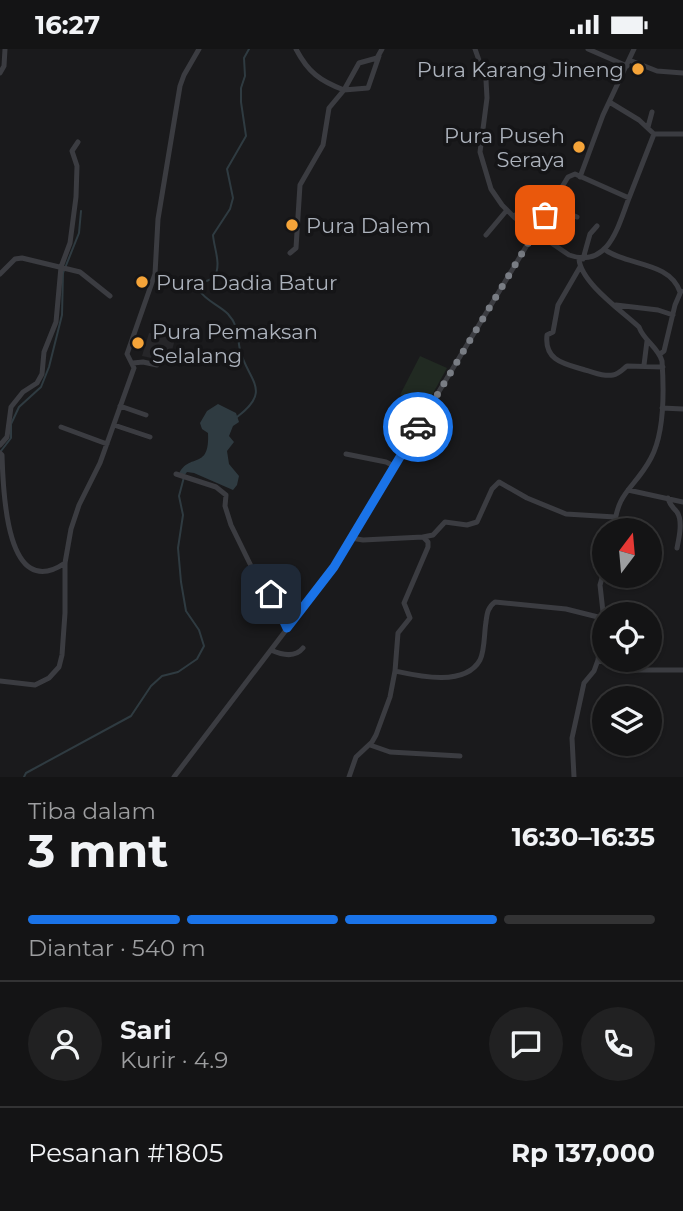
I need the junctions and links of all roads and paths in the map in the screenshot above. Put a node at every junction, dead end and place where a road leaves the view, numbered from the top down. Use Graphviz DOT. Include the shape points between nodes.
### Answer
graph roads {
  1 [pos="5,49"];
  2 [pos="199,49"];
  3 [pos="296,49"];
  4 [pos="382,49"];
  5 [pos="475,49"];
  6 [pos="588,49"];
  7 [pos="634,49"];
  8 [pos="379,56"];
  9 [pos="628,63"];
  10 [pos="0,73"];
  11 [pos="683,73"];
  12 [pos="344,90"];
  13 [pos="611,103"];
  14 [pos="652,112"];
  15 [pos="648,127"];
  16 [pos="654,134"];
  17 [pos="683,134"];
  18 [pos="78,142"];
  19 [pos="580,177"];
  20 [pos="629,198"];
  21 [pos="551,206"];
  22 [pos="511,208"];
  23 [pos="514,217"];
  24 [pos="577,217"];
  25 [pos="597,226"];
  26 [pos="534,232"];
  27 [pos="486,235"];
  28 [pos="557,237"];
  29 [pos="552,244"];
  30 [pos="604,249"];
  31 [pos="290,253"];
  32 [pos="581,259"];
  33 [pos="61,267"];
  34 [pos="580,267"];
  35 [pos="0,274"];
  36 [pos="682,290"];
  37 [pos="110,296"];
  38 [pos="613,305"];
  39 [pos="673,316"];
  40 [pos="647,341"];
  41 [pos="660,354"];
  42 [pos="133,363"];
  43 [pos="156,365"];
  44 [pos="644,365"];
  45 [pos="663,367"];
  46 [pos="120,406"];
  47 [pos="662,408"];
  48 [pos="683,409"];
  49 [pos="146,415"];
  50 [pos="114,425"];
  51 [pos="61,427"];
  52 [pos="150,436"];
  53 [pos="107,444"];
  54 [pos="0,445"];
  55 [pos="1,454"];
  56 [pos="345,454"];
  57 [pos="394,466"];
  58 [pos="176,474"];
  59 [pos="628,490"];
  60 [pos="668,498"];
  61 [pos="683,502"];
  62 [pos="615,517"];
  63 [pos="423,537"];
  64 [pos="351,538"];
  65 [pos="677,548"];
  66 [pos="65,563"];
  67 [pos="57,569"];
  68 [pos="65,577"];
  69 [pos="592,616"];
  70 [pos="287,628"];
  71 [pos="303,648"];
  72 [pos="271,650"];
  73 [pos="662,670"];
  74 [pos="683,670"];
  75 [pos="396,671"];
  76 [pos="593,672"];
  77 [pos="0,681"];
  78 [pos="370,745"];
  79 [pos="460,756"];
  80 [pos="174,777"];
  81 [pos="349,777"];
  82 [pos="573,777"];
  1 -- 10 [label="street"];
  2 -- 42 [label="street" via="180,86 158,219 155,274 128,351"];
  3 -- 12 [label="street" via="313,74"];
  4 -- 8 [label="street"];
  5 -- 22 [label="street" via="487,90 481,157 491,189"];
  6 -- 9 [label="street"];
  7 -- 9 [label="street"];
  8 -- 12 [label="street" via="359,63"];
  8 -- 12 [label="street" via="368,88"];
  9 -- 11 [label="street"];
  9 -- 13 [label="street"];
  12 -- 31 [label="street" via="329,108 323,145 300,185 296,248"];
  13 -- 15 [label="street"];
  13 -- 19 [label="street"];
  14 -- 15 [label="street"];
  15 -- 16 [label="street"];
  16 -- 17 [label="street"];
  16 -- 20 [label="street"];
  18 -- 33 [label="street" via="72,151 78,178 71,236"];
  19 -- 20 [label="street"];
  19 -- 21 [label="street" via="570,175"];
  20 -- 30 [label="street"];
  21 -- 24 [label="street"];
  21 -- 26 [label="street"];
  22 -- 23 [label="street"];
  22 -- 23 [label="street" via="523,207"];
  22 -- 27 [label="street"];
  23 -- 26 [label="street"];
  25 -- 32 [label="street"];
  26 -- 29 [label="street"];
  26 -- 57 [label="street"];
  28 -- 29 [label="street"];
  29 -- 32 [label="street"];
  30 -- 32 [label="street"];
  30 -- 36 [label="street" via="660,271"];
  32 -- 34 [label="street"];
  33 -- 35 [label="street" via="20,258"];
  33 -- 37 [label="street" via="80,272"];
  33 -- 54 [label="street" via="59,310 43,353 42,375 11,407 7,437"];
  34 -- 38 [label="street"];
  34 -- 44 [label="street" via="558,305 552,333 547,335 549,352 561,363 603,375"];
  36 -- 39 [label="street"];
  38 -- 39 [label="street"];
  38 -- 40 [label="street" via="639,327"];
  39 -- 41 [label="street"];
  40 -- 41 [label="street"];
  40 -- 44 [label="street"];
  41 -- 45 [label="street"];
  42 -- 43 [label="street"];
  42 -- 46 [label="street"];
  44 -- 45 [label="street"];
  45 -- 47 [label="street"];
  46 -- 49 [label="street"];
  46 -- 50 [label="street"];
  47 -- 48 [label="street"];
  47 -- 59 [label="street" via="653,452"];
  50 -- 52 [label="street"];
  50 -- 53 [label="street"];
  51 -- 53 [label="street"];
  53 -- 66 [label="street" via="76,513"];
  55 -- 67 [label="street" via="4,503 16,551 32,568"];
  56 -- 57 [label="street"];
  57 -- 64 [label="street"];
  58 -- 70 [label="street" via="216,487 226,495 231,525 254,572 278,604"];
  59 -- 60 [label="street"];
  59 -- 62 [label="street"];
  60 -- 61 [label="street"];
  60 -- 65 [label="street" via="680,517"];
  62 -- 63 [label="street" via="566,514 499,482 477,522 445,522 433,535"];
  63 -- 64 [label="street"];
  63 -- 75 [label="street" via="428,550 404,603 410,618 398,633"];
  64 -- 70 [label="street"];
  66 -- 67 [label="street"];
  66 -- 68 [label="street"];
  67 -- 68 [label="street"];
  68 -- 77 [label="street" via="59,667 35,685"];
  69 -- 75 [label="street" via="495,602 488,609 481,656 473,667 436,678"];
  70 -- 72 [label="street"];
  71 -- 72 [label="street" via="291,655"];
  72 -- 80 [label="street"];
  73 -- 74 [label="street"];
  75 -- 78 [label="street"];
  76 -- 82 [label="street" via="584,683 572,738"];
  78 -- 79 [label="street" via="390,752"];
  78 -- 81 [label="street" via="356,757"];
}
